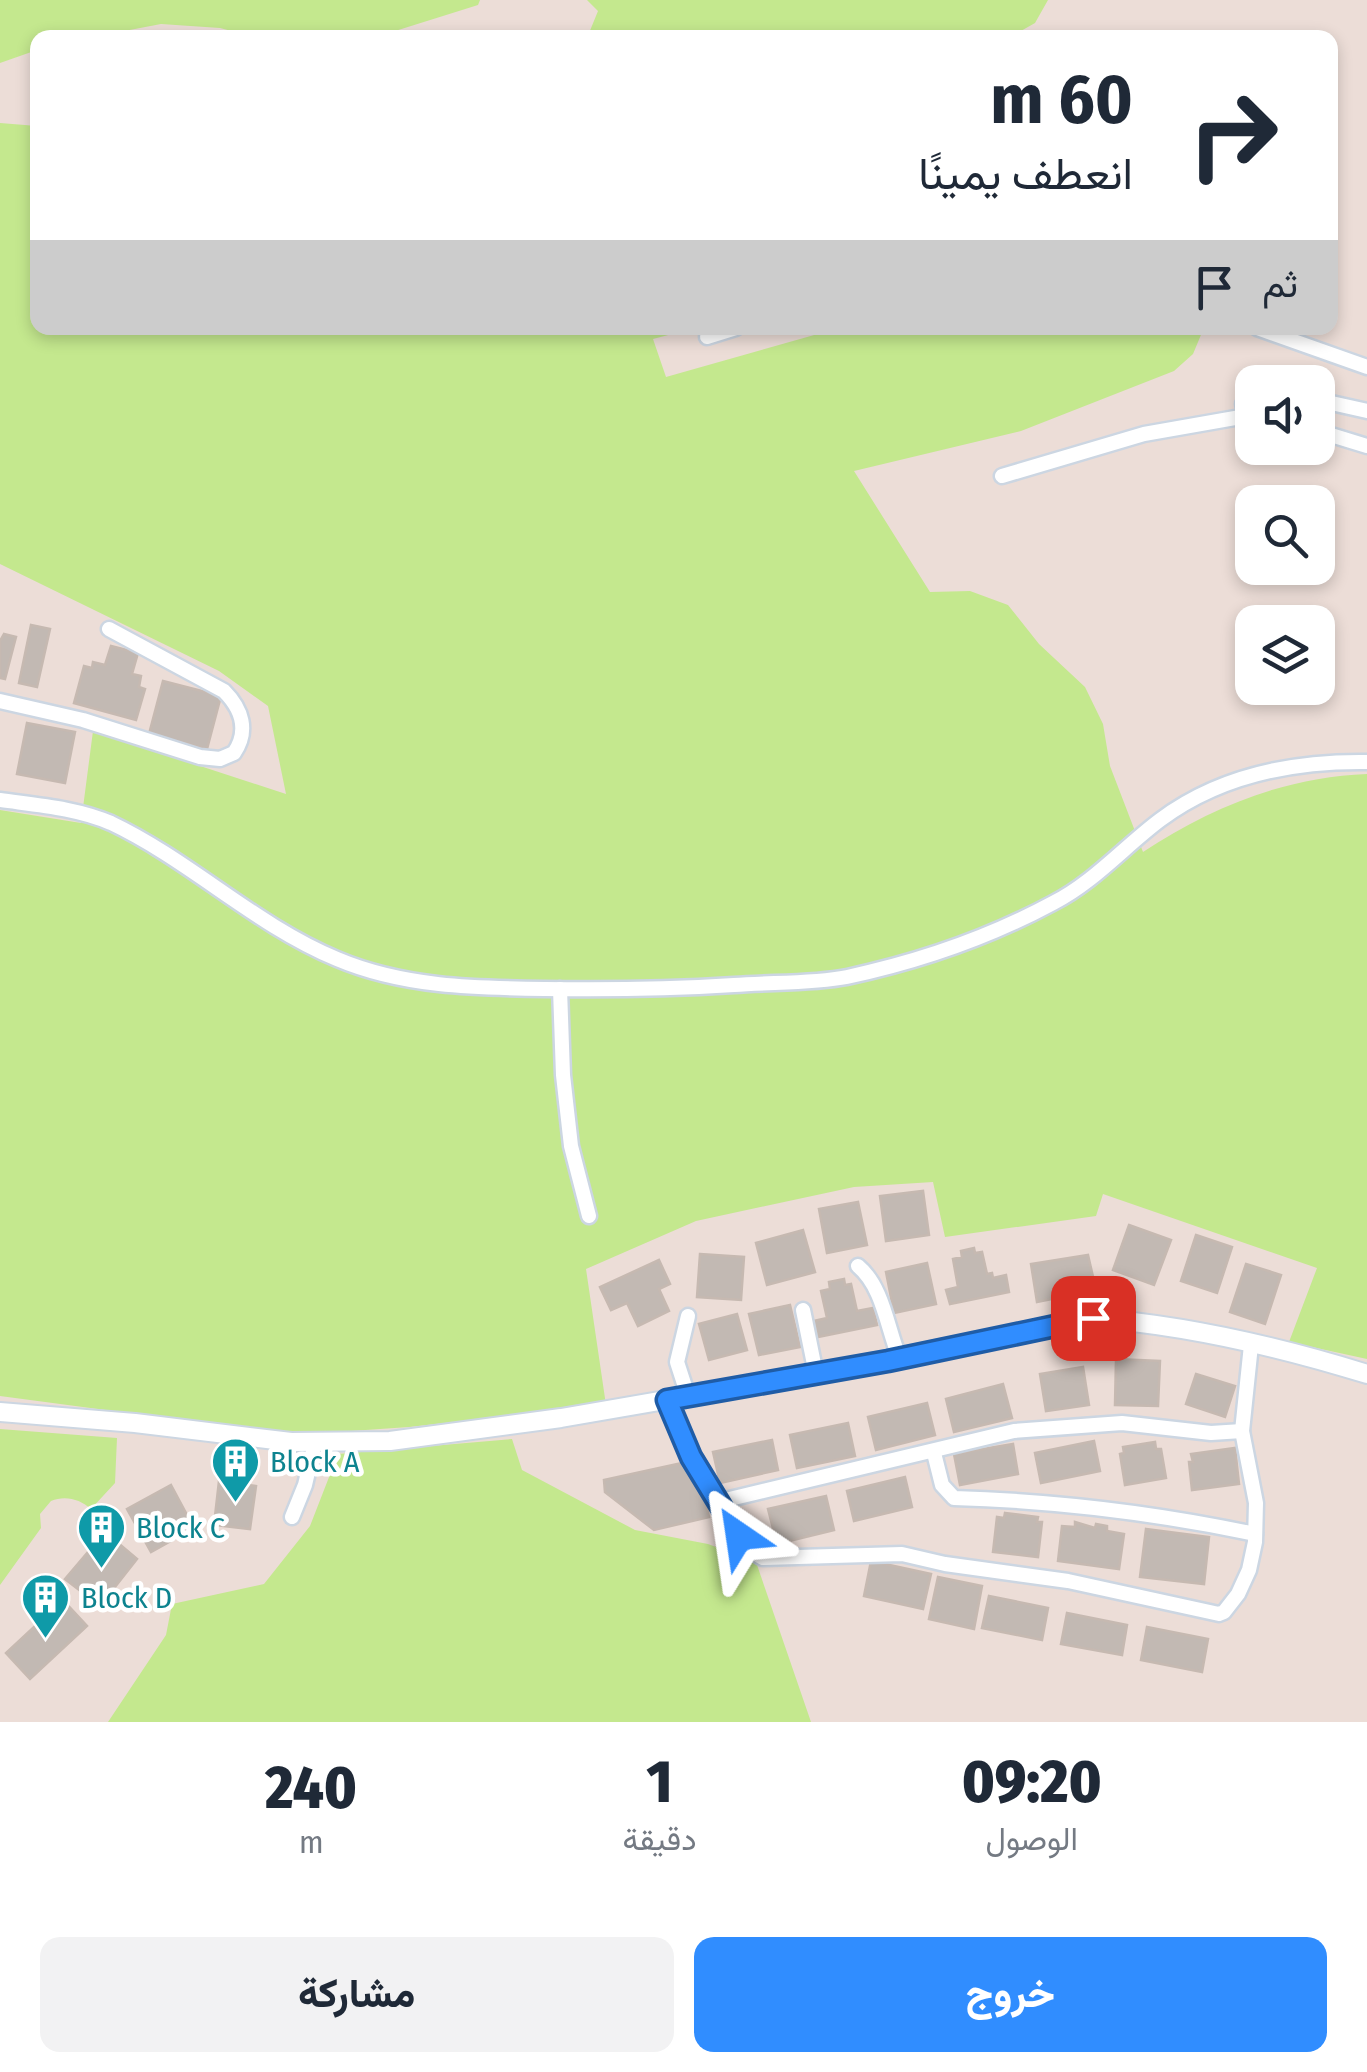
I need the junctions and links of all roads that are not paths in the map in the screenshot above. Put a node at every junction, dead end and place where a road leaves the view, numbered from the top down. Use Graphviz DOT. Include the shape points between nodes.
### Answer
graph roads {
  1 [pos="713,335"];
  2 [pos="1277,335"];
  3 [pos="707,337"];
  4 [pos="1367,367"];
  5 [pos="1335,404"];
  6 [pos="1367,411"];
  7 [pos="1235,417"];
  8 [pos="1335,436"];
  9 [pos="1367,446"];
  10 [pos="1002,476"];
  11 [pos="109,629"];
  12 [pos="0,701"];
  13 [pos="1367,762"];
  14 [pos="0,800"];
  15 [pos="560,989"];
  16 [pos="589,1216"];
  17 [pos="858,1266"];
  18 [pos="803,1310"];
  19 [pos="688,1316"];
  20 [pos="1251,1345"];
  21 [pos="900,1358"];
  22 [pos="816,1374"];
  23 [pos="1367,1374"];
  24 [pos="688,1396"];
  25 [pos="667,1400"];
  26 [pos="0,1412"];
  27 [pos="1242,1430"];
  28 [pos="315,1442"];
  29 [pos="934,1453"];
  30 [pos="717,1502"];
  31 [pos="292,1517"];
  32 [pos="1255,1534"];
  1 -- 3 [label="street"];
  2 -- 4 [label="street"];
  5 -- 6 [label="street"];
  7 -- 10 [label="street" via="1144,434"];
  8 -- 9 [label="street"];
  11 -- 12 [label="street" via="235,702 243,733 234,754 200,757"];
  13 -- 15 [label="street" via="1272,768 1218,788 1162,818 1054,903 916,959 843,978"];
  14 -- 15 [label="street" via="108,822 289,936 385,976 438,985"];
  15 -- 16 [label="street" via="572,1146"];
  17 -- 21 [label="street" via="881,1301"];
  18 -- 22 [label="street"];
  19 -- 24 [label="street" via="677,1362"];
  20 -- 21 [label="street" via="1093,1318"];
  20 -- 23 [label="street"];
  20 -- 27 [label="street"];
  21 -- 22 [label="street"];
  22 -- 24 [label="street"];
  24 -- 25 [label="street"];
  25 -- 28 [label="street" via="390,1441"];
  25 -- 30 [label="street"];
  26 -- 28 [label="street"];
  27 -- 29 [label="street" via="1104,1424 1014,1431"];
  27 -- 32 [label="street"];
  28 -- 31 [label="street"];
  29 -- 30 [label="street"];
  29 -- 32 [label="street" via="942,1485 954,1498 1094,1508"];
  30 -- 32 [label="street" via="752,1553 763,1558 902,1554 1219,1614 1244,1582"];
}
